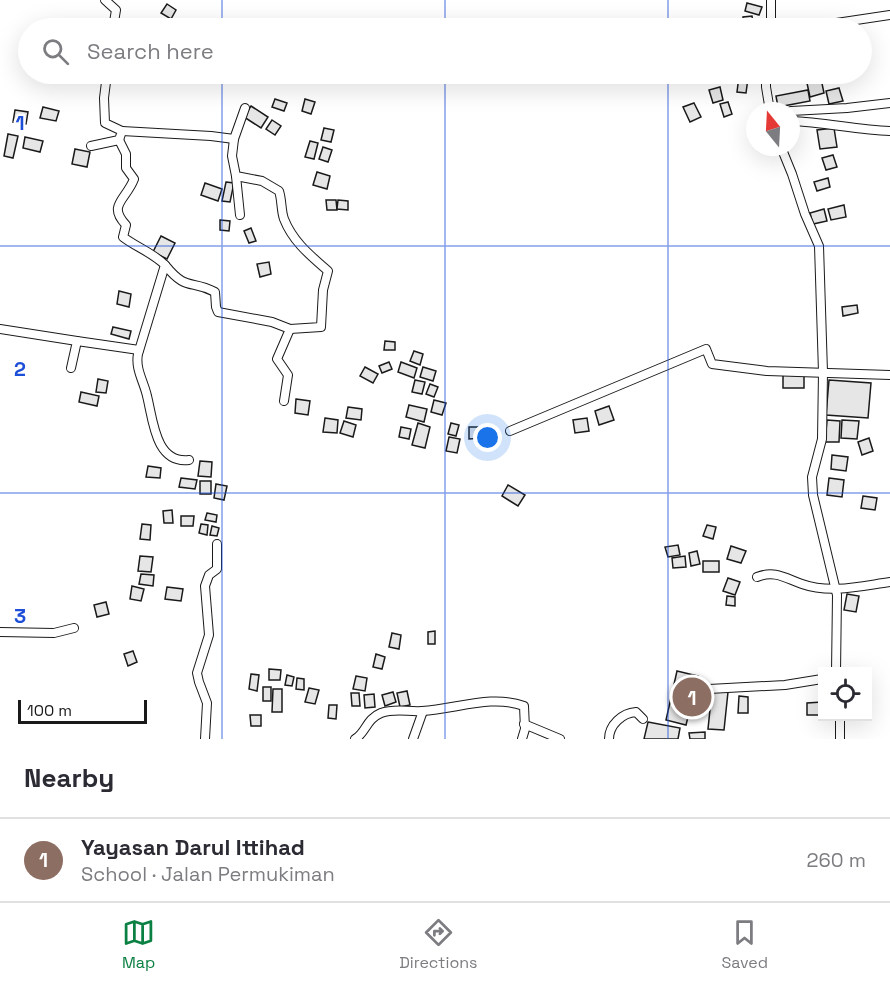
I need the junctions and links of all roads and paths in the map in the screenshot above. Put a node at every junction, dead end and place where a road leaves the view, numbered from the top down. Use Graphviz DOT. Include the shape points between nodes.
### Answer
graph roads {
  1 [pos="105,0"];
  2 [pos="771,0"];
  3 [pos="890,15"];
  4 [pos="115,18"];
  5 [pos="771,18"];
  6 [pos="870,18"];
  7 [pos="106,84"];
  8 [pos="766,84"];
  9 [pos="768,102"];
  10 [pos="890,104"];
  11 [pos="245,108"];
  12 [pos="800,110"];
  13 [pos="800,121"];
  14 [pos="122,131"];
  15 [pos="890,131"];
  16 [pos="234,139"];
  17 [pos="119,140"];
  18 [pos="92,147"];
  19 [pos="784,156"];
  20 [pos="236,176"];
  21 [pos="240,215"];
  22 [pos="165,265"];
  23 [pos="0,329"];
  24 [pos="290,329"];
  25 [pos="77,341"];
  26 [pos="139,350"];
  27 [pos="71,369"];
  28 [pos="823,372"];
  29 [pos="890,375"];
  30 [pos="284,401"];
  31 [pos="510,431"];
  32 [pos="189,460"];
  33 [pos="217,544"];
  34 [pos="757,577"];
  35 [pos="890,582"];
  36 [pos="835,588"];
  37 [pos="74,628"];
  38 [pos="0,632"];
  39 [pos="836,667"];
  40 [pos="818,680"];
  41 [pos="709,688"];
  42 [pos="423,711"];
  43 [pos="643,719"];
  44 [pos="840,721"];
  45 [pos="524,724"];
  46 [pos="205,739"];
  47 [pos="355,739"];
  48 [pos="413,739"];
  49 [pos="522,739"];
  50 [pos="560,739"];
  51 [pos="609,739"];
  52 [pos="840,739"];
  1 -- 4 [label="street" via="116,10"];
  2 -- 5 [label="street"];
  3 -- 6 [label="street"];
  7 -- 14 [label="street" via="104,120"];
  8 -- 9 [label="street"];
  10 -- 12 [label="street"];
  11 -- 16 [label="street"];
  13 -- 15 [label="street"];
  14 -- 16 [label="street"];
  14 -- 17 [label="street"];
  16 -- 20 [label="street"];
  17 -- 18 [label="street"];
  17 -- 22 [label="street" via="126,154 126,169 134,179 117,208 126,225 123,237"];
  19 -- 28 [label="street" via="819,246"];
  20 -- 21 [label="street"];
  20 -- 24 [label="street" via="262,181 279,190 284,218 296,240 328,271 321,327"];
  22 -- 24 [label="street" via="184,284 215,292 218,312"];
  22 -- 26 [label="street"];
  23 -- 25 [label="street"];
  24 -- 30 [label="street" via="277,359 288,375"];
  25 -- 26 [label="street"];
  25 -- 27 [label="street"];
  26 -- 32 [label="street" via="138,367 156,437 178,460"];
  28 -- 29 [label="street"];
  28 -- 31 [label="street" via="767,371 712,364 706,349"];
  28 -- 36 [label="street" via="822,439 812,477 813,495"];
  33 -- 46 [label="street" via="217,569 209,575 205,586 209,635 197,673 208,709"];
  34 -- 36 [label="street" via="777,573 809,586"];
  35 -- 36 [label="street"];
  36 -- 39 [label="street"];
  37 -- 38 [label="street" via="54,633"];
  40 -- 41 [label="street"];
  42 -- 45 [label="street" via="506,702 524,706"];
  42 -- 47 [label="street" via="383,712 370,719"];
  42 -- 48 [label="street"];
  43 -- 51 [label="street" via="636,712 626,715 613,725"];
  44 -- 52 [label="street"];
  45 -- 49 [label="street"];
  45 -- 50 [label="street"];
}
